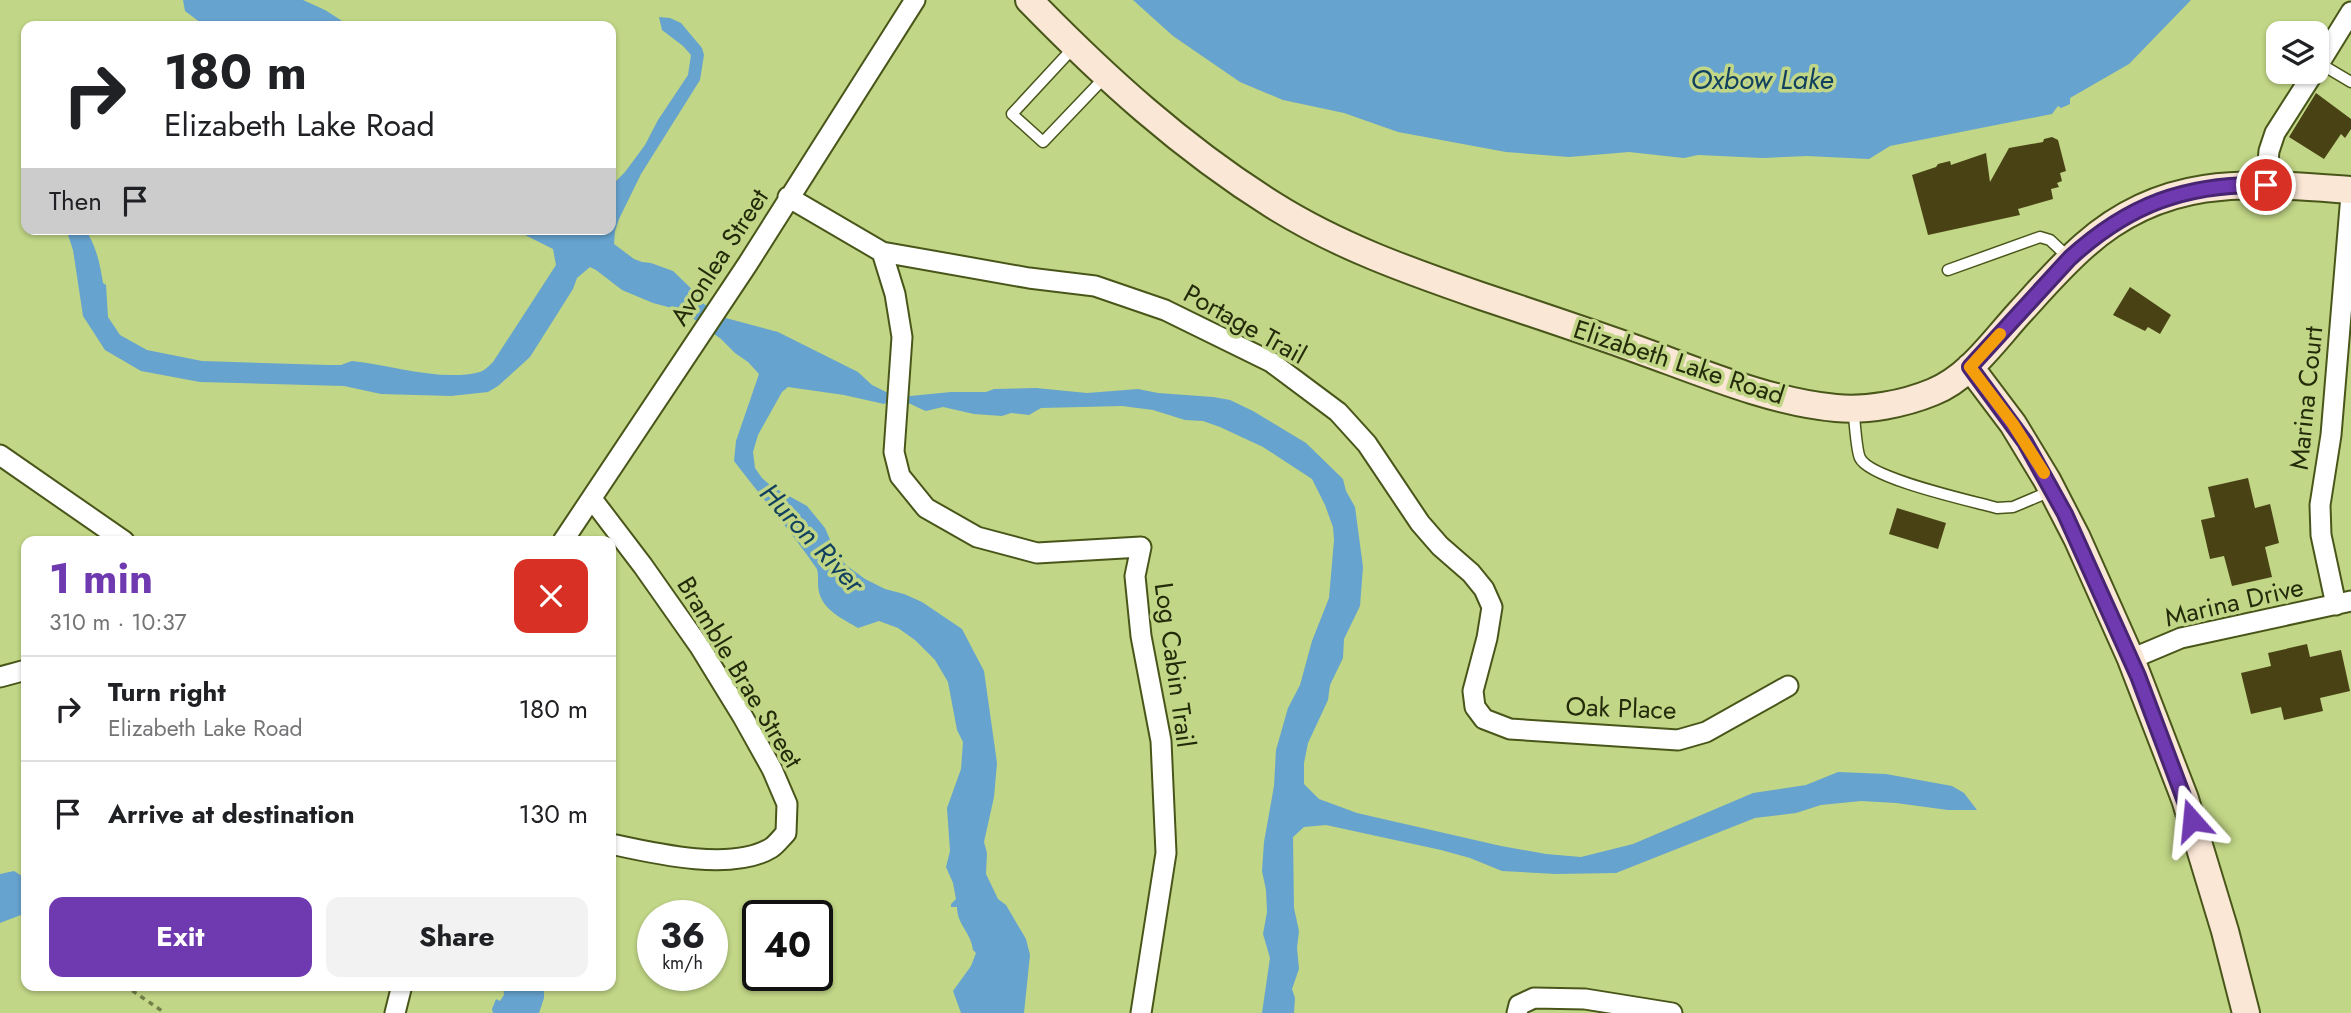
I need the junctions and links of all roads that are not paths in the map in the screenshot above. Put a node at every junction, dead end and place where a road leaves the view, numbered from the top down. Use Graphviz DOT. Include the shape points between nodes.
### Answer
graph roads {
  1 [pos="915,0"];
  2 [pos="1029,0"];
  3 [pos="2351,12"];
  4 [pos="1074,46"];
  5 [pos="2329,48"];
  6 [pos="2329,72"];
  7 [pos="1105,77"];
  8 [pos="2351,82"];
  9 [pos="2306,84"];
  10 [pos="2266,185"];
  11 [pos="2351,192"];
  12 [pos="789,197"];
  13 [pos="883,252"];
  14 [pos="2070,258"];
  15 [pos="1948,270"];
  16 [pos="1970,367"];
  17 [pos="1853,409"];
  18 [pos="0,455"];
  19 [pos="2053,490"];
  20 [pos="592,499"];
  21 [pos="117,536"];
  22 [pos="566,536"];
  23 [pos="2344,603"];
  24 [pos="2131,659"];
  25 [pos="21,671"];
  26 [pos="0,677"];
  27 [pos="1787,686"];
  28 [pos="1484,719"];
  29 [pos="616,845"];
  30 [pos="400,991"];
  31 [pos="1518,1009"];
  32 [pos="395,1013"];
  33 [pos="1141,1013"];
  34 [pos="1672,1013"];
  35 [pos="2246,1013"];
  1 -- 12 [label="street, Avonlea Street"];
  2 -- 4 [label="street, Elizabeth Lake Road"];
  3 -- 5 [label="street"];
  4 -- 7 [label="street, Elizabeth Lake Road"];
  4 -- 7 [label="lane" via="1012,114 1043,142"];
  6 -- 8 [label="lane"];
  7 -- 17 [label="street, Elizabeth Lake Road" via="1231,178 1353,249 1749,388 1804,403"];
  9 -- 10 [label="street" via="2275,133"];
  10 -- 11 [label="street, Elizabeth Lake Road"];
  10 -- 14 [label="street, Elizabeth Lake Road" via="2210,187 2168,197 2123,217"];
  11 -- 23 [label="street, Marina Court" via="2331,435 2320,505 2322,535"];
  12 -- 13 [label="street"];
  12 -- 20 [label="street, Avonlea Street"];
  13 -- 28 [label="street, Portage Trail" via="1095,286 1165,310 1271,362 1338,412 1367,443 1420,523 1471,573 1488,598 1492,607 1489,628 1473,691 1475,708"];
  13 -- 33 [label="street, Log Cabin Trail" via="902,337 894,452 900,476 926,508 977,537 1037,553 1141,547 1135,576 1161,741 1166,853"];
  14 -- 15 [label="lane" via="2040,237"];
  14 -- 16 [label="street, Elizabeth Lake Road"];
  16 -- 17 [label="street, Elizabeth Lake Road" via="1932,392"];
  16 -- 19 [label="street" via="2013,424"];
  17 -- 19 [label="lane" via="1860,458 1889,478 1997,508 2014,508"];
  18 -- 21 [label="street"];
  19 -- 24 [label="street"];
  20 -- 22 [label="street, Avonlea Street"];
  20 -- 29 [label="street, Bramble Brae Street" via="700,647 772,769 787,804 786,833 757,855 714,860 670,857"];
  23 -- 24 [label="street, Marina Drive" via="2181,638"];
  24 -- 35 [label="street" via="2185,799"];
  25 -- 26 [label="street"];
  27 -- 28 [label="street, Oak Place" via="1706,732 1678,740 1510,729"];
  30 -- 32 [label="street"];
  31 -- 34 [label="street" via="1534,998 1585,999"];
}
